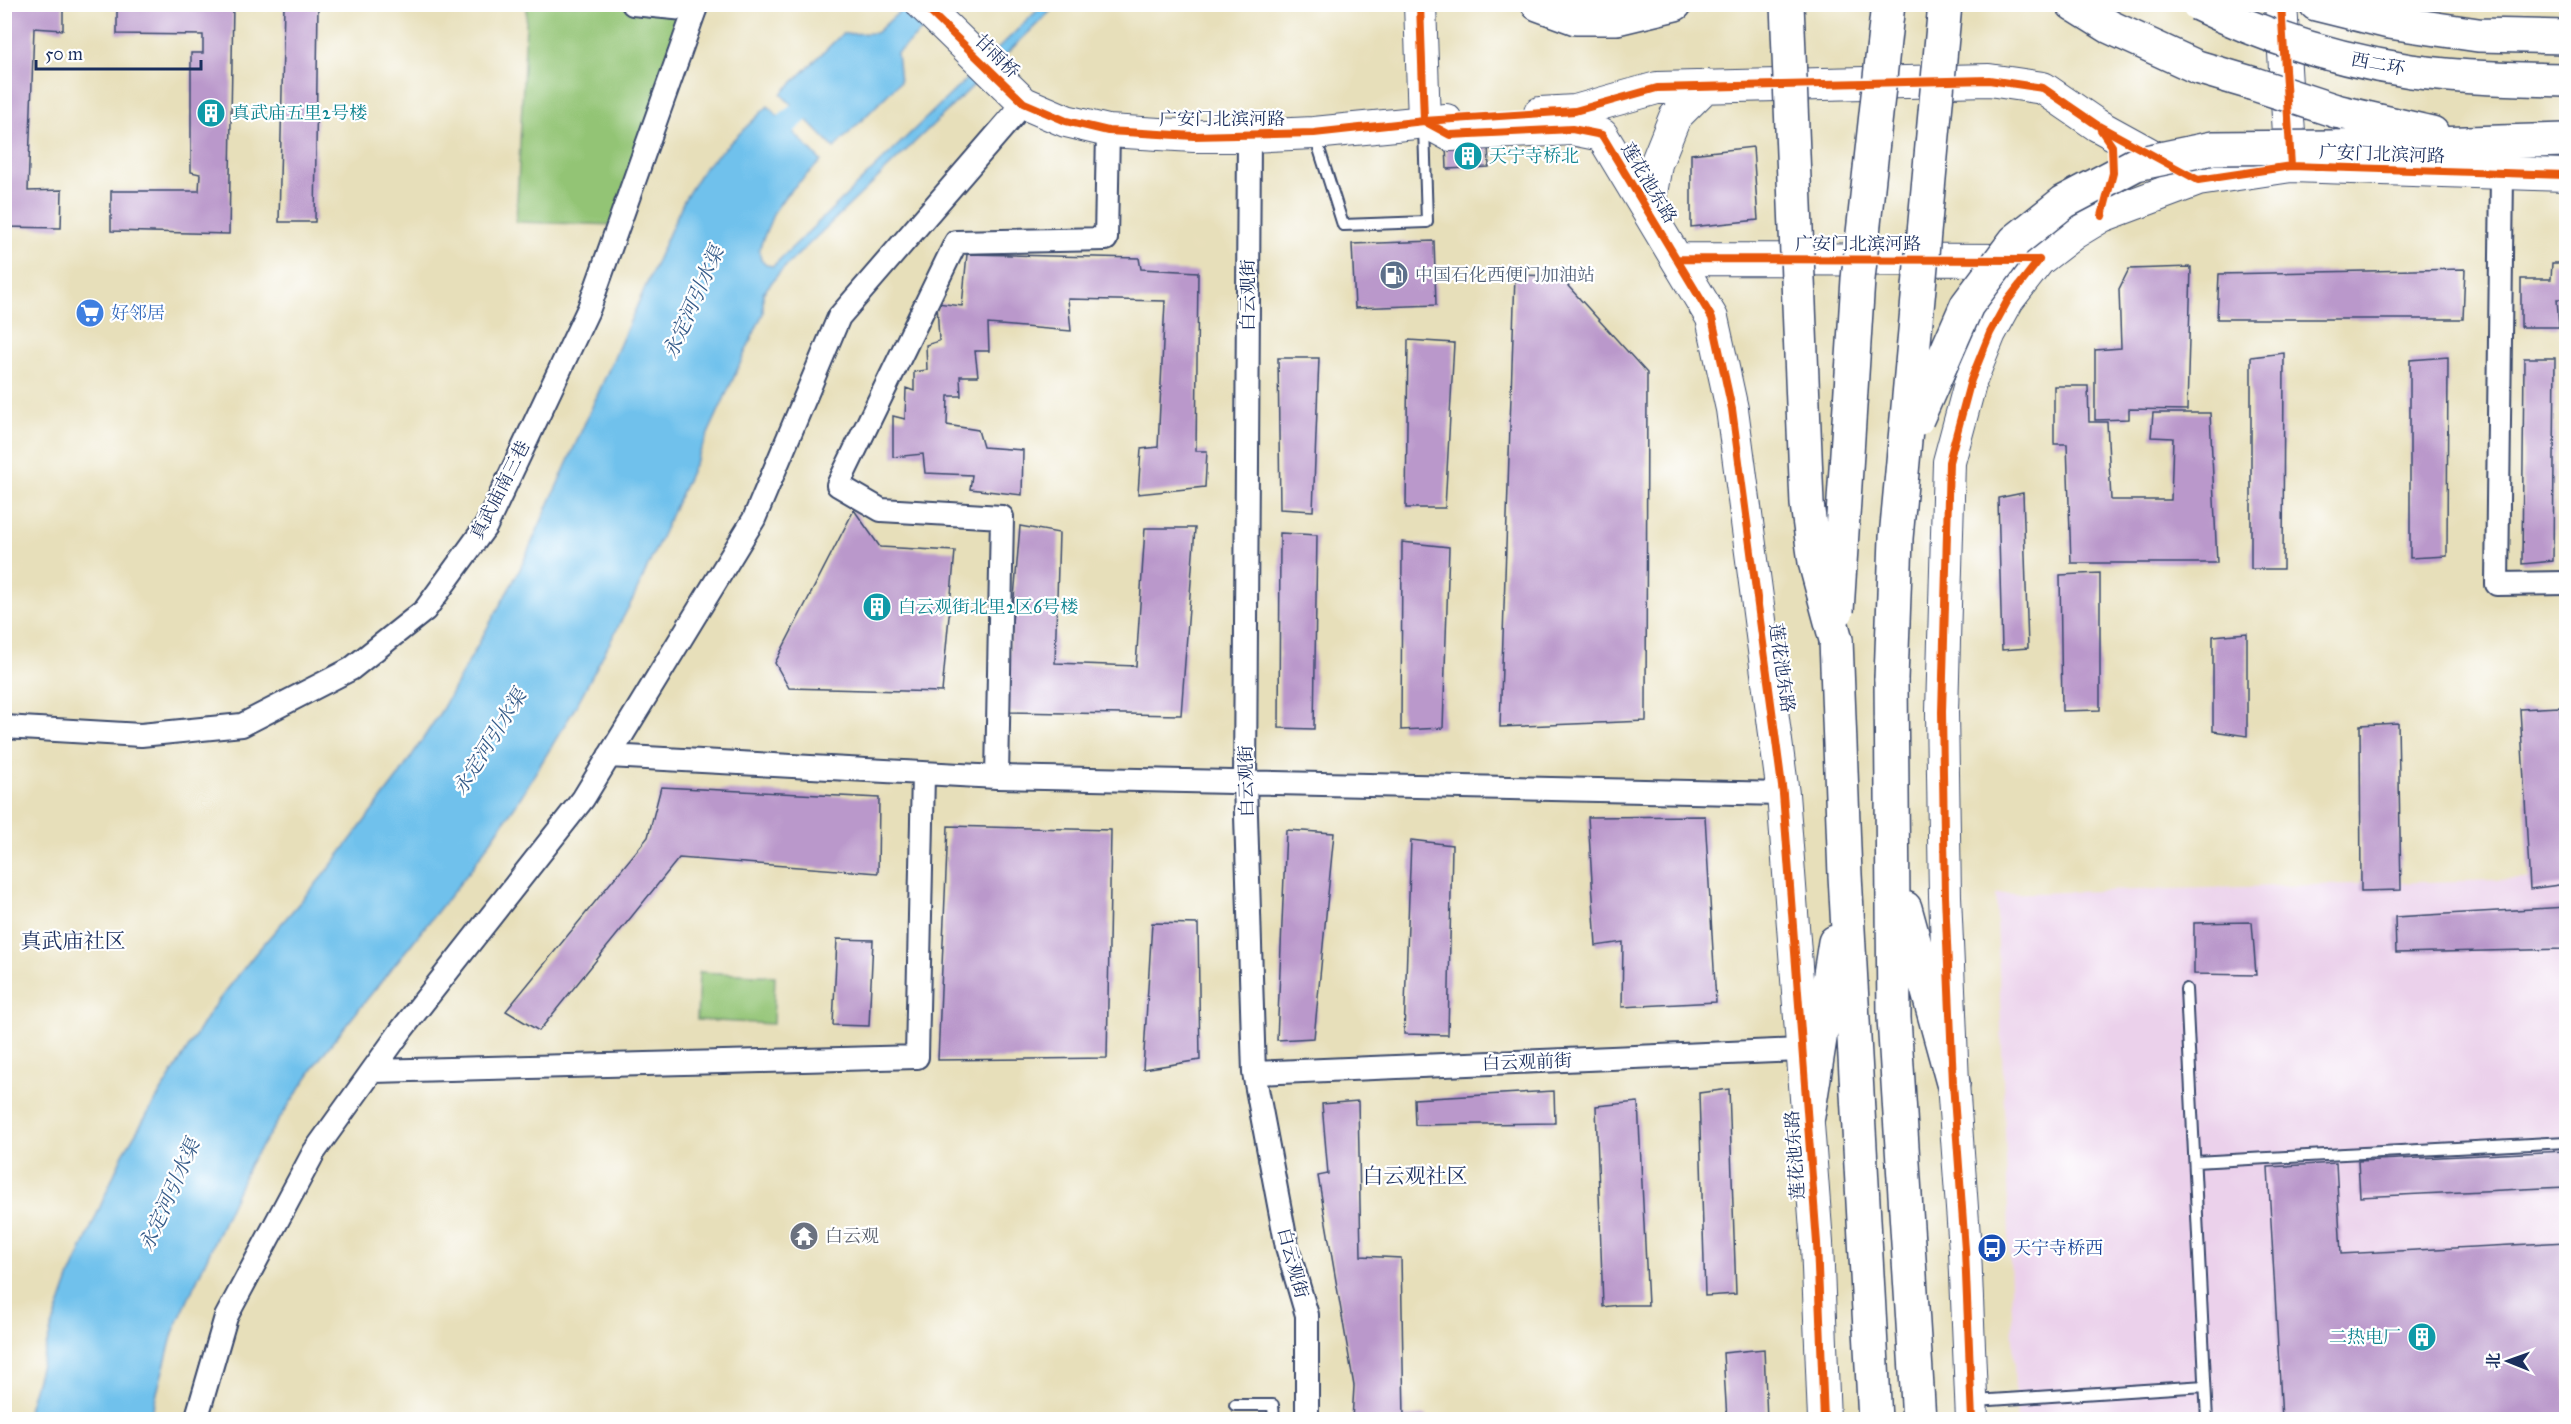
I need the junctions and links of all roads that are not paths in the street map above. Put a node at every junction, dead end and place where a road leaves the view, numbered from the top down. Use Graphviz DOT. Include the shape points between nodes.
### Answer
graph roads {
  1 [pos="633,4"];
  2 [pos="922,4"];
  3 [pos="1420,4"];
  4 [pos="1538,4"];
  5 [pos="1675,4"];
  6 [pos="1787,4"];
  7 [pos="1888,4"];
  8 [pos="1945,4"];
  9 [pos="2073,4"];
  10 [pos="2198,4"];
  11 [pos="2282,4"];
  12 [pos="2316,4"];
  13 [pos="696,7"];
  14 [pos="2566,37"];
  15 [pos="2566,80"];
  16 [pos="1706,86"];
  17 [pos="1024,104"];
  18 [pos="1424,121"];
  19 [pos="2097,125"];
  20 [pos="1108,131"];
  21 [pos="1314,133"];
  22 [pos="1249,136"];
  23 [pos="2566,140"];
  24 [pos="2478,144"];
  25 [pos="2291,166"];
  26 [pos="2502,174"];
  27 [pos="2566,176"];
  28 [pos="2198,180"];
  29 [pos="1648,211"];
  30 [pos="2102,216"];
  31 [pos="1678,259"];
  32 [pos="2039,260"];
  33 [pos="1906,446"];
  34 [pos="2566,583"];
  35 [pos="1836,640"];
  36 [pos="4,727"];
  37 [pos="609,756"];
  38 [pos="923,774"];
  39 [pos="997,777"];
  40 [pos="1245,783"];
  41 [pos="1783,794"];
  42 [pos="1894,867"];
  43 [pos="1845,875"];
  44 [pos="2186,989"];
  45 [pos="1801,1050"];
  46 [pos="373,1071"];
  47 [pos="1254,1073"];
  48 [pos="1953,1083"];
  49 [pos="1808,1116"];
  50 [pos="2566,1142"];
  51 [pos="2195,1162"];
  52 [pos="2205,1386"];
  53 [pos="1235,1405"];
  54 [pos="1972,1411"];
  55 [pos="1919,1415"];
  56 [pos="1874,1418"];
  57 [pos="195,1419"];
  58 [pos="1274,1419"];
  59 [pos="1307,1419"];
  60 [pos="1824,1419"];
  61 [pos="2207,1419"];
  1 -- 13 [label="street"];
  2 -- 17 [label="street, 甘雨桥"];
  3 -- 18 [label="street"];
  4 -- 5 [label="highway" via="1576,18 1617,18"];
  6 -- 35 [label="highway, bridge" via="1807,504 1815,562"];
  7 -- 35 [label="highway, bridge" via="1858,279"];
  8 -- 33 [label="highway, bridge"];
  9 -- 24 [label="highway, bridge" via="2110,27 2197,67 2336,111"];
  10 -- 15 [label="highway, 西二环, bridge" via="2275,37 2334,55 2410,71"];
  11 -- 25 [label="street"];
  12 -- 14 [label="highway" via="2389,22 2478,35"];
  13 -- 36 [label="street, 真武庙南三巷" via="589,308 486,526 425,610 351,669 242,725 141,735"];
  16 -- 18 [label="street" via="1657,88 1575,111"];
  16 -- 19 [label="street" via="1989,80 2043,88"];
  16 -- 29 [label="street" via="1675,117 1656,164"];
  17 -- 20 [label="street, 广安门北滨河路" via="1066,121"];
  17 -- 37 [label="street" via="840,317 754,519"];
  18 -- 21 [label="street, 广安门北滨河路"];
  18 -- 21 [label="lane" via="1427,222 1343,225"];
  18 -- 29 [label="street, 莲花池东路" via="1450,135 1572,129 1602,135"];
  19 -- 28 [label="street"];
  19 -- 30 [label="street" via="2112,146 2113,173"];
  20 -- 22 [label="street, 广安门北滨河路"];
  20 -- 39 [label="street" via="1106,239 956,242 838,485 881,510 1002,517"];
  21 -- 22 [label="street, 广安门北滨河路"];
  22 -- 40 [label="street, 白云观街"];
  23 -- 24 [label="highway"];
  24 -- 33 [label="highway, bridge" via="2213,148 2136,164 2064,202 2015,241 1967,305"];
  25 -- 26 [label="street, 广安门北滨河路"];
  25 -- 28 [label="street, 广安门北滨河路"];
  26 -- 27 [label="street, 广安门北滨河路"];
  26 -- 34 [label="street" via="2497,584"];
  28 -- 30 [label="street, 广安门北滨河路"];
  29 -- 31 [label="street, 莲花池东路"];
  30 -- 32 [label="street, 广安门北滨河路"];
  31 -- 32 [label="street, 广安门北滨河路"];
  31 -- 41 [label="street, 莲花池东路" via="1712,318 1732,410"];
  32 -- 48 [label="street, 广安门北滨河路" via="2008,300 1990,333 1971,380 1949,462 1942,712"];
  33 -- 42 [label="highway, bridge" via="1896,538 1891,679"];
  35 -- 43 [label="highway"];
  37 -- 38 [label="street"];
  37 -- 46 [label="street" via="583,799"];
  38 -- 39 [label="street"];
  38 -- 46 [label="street" via="917,1057"];
  39 -- 40 [label="street"];
  40 -- 41 [label="street"];
  40 -- 47 [label="street, 白云观街"];
  41 -- 45 [label="street, 莲花池东路"];
  42 -- 48 [label="highway"];
  42 -- 55 [label="highway" via="1894,1018"];
  43 -- 49 [label="highway"];
  43 -- 56 [label="highway"];
  44 -- 51 [label="lane"];
  45 -- 47 [label="street, 白云观前街"];
  45 -- 49 [label="street, 莲花池东路"];
  46 -- 57 [label="street" via="314,1152 226,1317"];
  47 -- 59 [label="street, 白云观街" via="1287,1247 1307,1315"];
  48 -- 54 [label="street"];
  49 -- 60 [label="street, 莲花池东路"];
  50 -- 51 [label="lane"];
  51 -- 52 [label="lane"];
  52 -- 54 [label="lane"];
  52 -- 61 [label="lane"];
  53 -- 58 [label="lane" via="1274,1405"];
}
